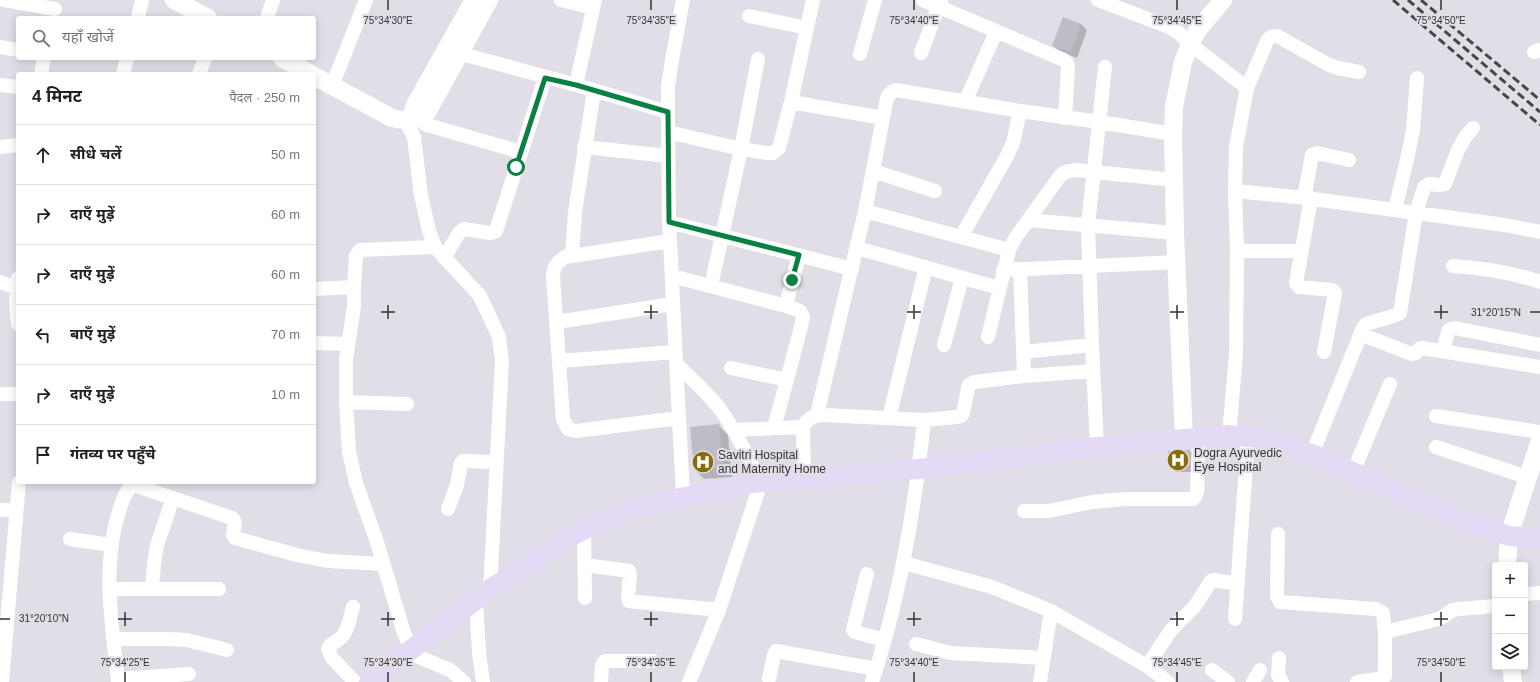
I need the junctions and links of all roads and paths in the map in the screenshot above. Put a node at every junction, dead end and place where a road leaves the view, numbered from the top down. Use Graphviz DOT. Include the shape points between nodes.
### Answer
graph roads {
  1 [pos="4,0"];
  2 [pos="142,0"];
  3 [pos="174,0"];
  4 [pos="273,0"];
  5 [pos="366,0"];
  6 [pos="474,0"];
  7 [pos="489,0"];
  8 [pos="561,0"];
  9 [pos="683,0"];
  10 [pos="813,0"];
  11 [pos="875,0"];
  12 [pos="923,0"];
  13 [pos="1098,0"];
  14 [pos="1222,0"];
  15 [pos="939,3"];
  16 [pos="594,4"];
  17 [pos="55,9"];
  18 [pos="138,16"];
  19 [pos="204,16"];
  20 [pos="268,16"];
  21 [pos="749,16"];
  22 [pos="807,28"];
  23 [pos="996,32"];
  24 [pos="1190,44"];
  25 [pos="0,47"];
  26 [pos="16,50"];
  27 [pos="453,51"];
  28 [pos="921,53"];
  29 [pos="860,54"];
  30 [pos="758,59"];
  31 [pos="44,60"];
  32 [pos="126,60"];
  33 [pos="204,60"];
  34 [pos="286,60"];
  35 [pos="1105,68"];
  36 [pos="41,72"];
  37 [pos="124,72"];
  38 [pos="200,72"];
  39 [pos="307,72"];
  40 [pos="1359,72"];
  41 [pos="316,77"];
  42 [pos="545,78"];
  43 [pos="1417,78"];
  44 [pos="0,85"];
  45 [pos="576,85"];
  46 [pos="332,86"];
  47 [pos="16,87"];
  48 [pos="1247,88"];
  49 [pos="594,91"];
  50 [pos="791,102"];
  51 [pos="965,102"];
  52 [pos="1020,111"];
  53 [pos="668,112"];
  54 [pos="411,118"];
  55 [pos="883,118"];
  56 [pos="1066,118"];
  57 [pos="1100,122"];
  58 [pos="1473,128"];
  59 [pos="668,132"];
  60 [pos="1172,134"];
  61 [pos="16,145"];
  62 [pos="0,147"];
  63 [pos="584,147"];
  64 [pos="741,149"];
  65 [pos="521,152"];
  66 [pos="668,156"];
  67 [pos="1349,160"];
  68 [pos="873,172"];
  69 [pos="1094,172"];
  70 [pos="1174,180"];
  71 [pos="935,191"];
  72 [pos="1235,191"];
  73 [pos="1307,198"];
  74 [pos="1395,210"];
  75 [pos="865,211"];
  76 [pos="1416,212"];
  77 [pos="1028,220"];
  78 [pos="669,222"];
  79 [pos="1088,225"];
  80 [pos="1540,232"];
  81 [pos="1175,233"];
  82 [pos="722,236"];
  83 [pos="961,237"];
  84 [pos="670,241"];
  85 [pos="435,247"];
  86 [pos="857,248"];
  87 [pos="1009,250"];
  88 [pos="1237,251"];
  89 [pos="1302,251"];
  90 [pos="572,255"];
  91 [pos="799,255"];
  92 [pos="444,258"];
  93 [pos="1177,262"];
  94 [pos="1089,265"];
  95 [pos="1453,266"];
  96 [pos="926,268"];
  97 [pos="852,269"];
  98 [pos="1020,269"];
  99 [pos="1003,270"];
  100 [pos="672,276"];
  101 [pos="962,278"];
  102 [pos="0,282"];
  103 [pos="1540,282"];
  104 [pos="16,283"];
  105 [pos="711,286"];
  106 [pos="354,287"];
  107 [pos="999,288"];
  108 [pos="316,289"];
  109 [pos="673,304"];
  110 [pos="786,306"];
  111 [pos="557,322"];
  112 [pos="1360,334"];
  113 [pos="988,337"];
  114 [pos="316,343"];
  115 [pos="348,344"];
  116 [pos="944,345"];
  117 [pos="1092,345"];
  118 [pos="1540,345"];
  119 [pos="1443,350"];
  120 [pos="1023,352"];
  121 [pos="1324,352"];
  122 [pos="676,358"];
  123 [pos="559,361"];
  124 [pos="1540,367"];
  125 [pos="731,368"];
  126 [pos="1093,372"];
  127 [pos="1024,376"];
  128 [pos="787,380"];
  129 [pos="1390,384"];
  130 [pos="0,394"];
  131 [pos="16,394"];
  132 [pos="346,402"];
  133 [pos="407,404"];
  134 [pos="817,415"];
  135 [pos="1436,416"];
  136 [pos="679,418"];
  137 [pos="889,418"];
  138 [pos="924,420"];
  139 [pos="803,427"];
  140 [pos="774,428"];
  141 [pos="734,430"];
  142 [pos="1540,432"];
  143 [pos="1239,436"];
  144 [pos="1192,438"];
  145 [pos="1540,440"];
  146 [pos="1097,447"];
  147 [pos="1436,447"];
  148 [pos="1312,454"];
  149 [pos="496,462"];
  150 [pos="919,469"];
  151 [pos="1353,472"];
  152 [pos="804,478"];
  153 [pos="1527,478"];
  154 [pos="761,482"];
  155 [pos="19,484"];
  156 [pos="130,484"];
  157 [pos="682,496"];
  158 [pos="173,498"];
  159 [pos="448,509"];
  160 [pos="0,510"];
  161 [pos="16,510"];
  162 [pos="1024,511"];
  163 [pos="584,530"];
  164 [pos="1278,534"];
  165 [pos="1509,536"];
  166 [pos="1540,538"];
  167 [pos="70,539"];
  168 [pos="111,545"];
  169 [pos="1507,562"];
  170 [pos="904,563"];
  171 [pos="384,564"];
  172 [pos="584,565"];
  173 [pos="866,574"];
  174 [pos="1238,584"];
  175 [pos="110,589"];
  176 [pos="152,589"];
  177 [pos="219,589"];
  178 [pos="1540,593"];
  179 [pos="483,594"];
  180 [pos="1528,594"];
  181 [pos="586,598"];
  182 [pos="1492,606"];
  183 [pos="353,607"];
  184 [pos="719,610"];
  185 [pos="1051,611"];
  186 [pos="1235,619"];
  187 [pos="1385,632"];
  188 [pos="113,639"];
  189 [pos="884,640"];
  190 [pos="916,644"];
  191 [pos="411,649"];
  192 [pos="227,650"];
  193 [pos="1044,658"];
  194 [pos="1279,658"];
  195 [pos="653,661"];
  196 [pos="1147,666"];
  197 [pos="1212,670"];
  198 [pos="1511,670"];
  199 [pos="189,674"];
  200 [pos="874,676"];
  201 [pos="768,679"];
  202 [pos="118,681"];
  203 [pos="2,682"];
  204 [pos="355,682"];
  205 [pos="369,682"];
  206 [pos="464,682"];
  207 [pos="483,682"];
  208 [pos="601,682"];
  209 [pos="689,682"];
  210 [pos="1040,682"];
  211 [pos="1168,682"];
  212 [pos="1228,682"];
  213 [pos="1282,682"];
  214 [pos="1357,682"];
  215 [pos="1513,682"];
  1 -- 17 [label="street"];
  2 -- 18 [label="street"];
  3 -- 19 [label="street"];
  4 -- 20 [label="street"];
  5 -- 46 [label="street"];
  6 -- 27 [label="street"];
  7 -- 27 [label="street"];
  8 -- 16 [label="street"];
  9 -- 53 [label="street" via="668,87"];
  10 -- 22 [label="street"];
  11 -- 29 [label="street"];
  12 -- 15 [label="street"];
  13 -- 24 [label="street" via="1169,27"];
  14 -- 24 [label="street"];
  15 -- 23 [label="street"];
  15 -- 28 [label="street"];
  16 -- 45 [label="street"];
  21 -- 22 [label="street"];
  22 -- 50 [label="street"];
  23 -- 51 [label="street"];
  23 -- 56 [label="street" via="1067,63"];
  24 -- 48 [label="street"];
  24 -- 60 [label="street" via="1178,85"];
  25 -- 26 [label="street"];
  27 -- 42 [label="street"];
  27 -- 54 [label="street"];
  30 -- 64 [label="street"];
  31 -- 36 [label="street"];
  32 -- 37 [label="street"];
  33 -- 38 [label="street"];
  34 -- 39 [label="street"];
  35 -- 57 [label="street"];
  40 -- 48 [label="street" via="1334,66 1273,36 1266,41"];
  41 -- 46 [label="street"];
  42 -- 45 [label="street"];
  42 -- 65 [label="street"];
  43 -- 74 [label="street" via="1413,130"];
  44 -- 47 [label="street"];
  45 -- 49 [label="street"];
  46 -- 54 [label="street" via="392,118"];
  48 -- 72 [label="street" via="1236,147"];
  49 -- 53 [label="street"];
  49 -- 63 [label="street"];
  50 -- 55 [label="street"];
  50 -- 64 [label="street" via="781,142 774,153"];
  51 -- 52 [label="street"];
  51 -- 55 [label="street" via="896,90 887,97"];
  52 -- 56 [label="street"];
  52 -- 83 [label="street" via="1008,156"];
  53 -- 59 [label="street"];
  54 -- 65 [label="street"];
  54 -- 85 [label="street" via="421,195"];
  55 -- 68 [label="street"];
  56 -- 57 [label="street"];
  57 -- 60 [label="street"];
  57 -- 69 [label="street"];
  58 -- 76 [label="street" via="1458,150 1445,184 1430,184 1424,187"];
  59 -- 64 [label="street"];
  59 -- 66 [label="street"];
  60 -- 70 [label="street"];
  61 -- 62 [label="street"];
  63 -- 66 [label="street"];
  63 -- 90 [label="street"];
  64 -- 82 [label="street"];
  65 -- 92 [label="street" via="496,231 490,233 464,229 458,234"];
  66 -- 78 [label="street"];
  67 -- 73 [label="street" via="1317,153 1312,155"];
  68 -- 71 [label="street"];
  68 -- 75 [label="street"];
  69 -- 70 [label="street"];
  69 -- 77 [label="street" via="1065,172"];
  69 -- 79 [label="street"];
  70 -- 81 [label="street"];
  72 -- 73 [label="street"];
  72 -- 88 [label="street"];
  73 -- 74 [label="street"];
  73 -- 89 [label="street"];
  74 -- 76 [label="street"];
  75 -- 83 [label="street"];
  75 -- 86 [label="street"];
  76 -- 80 [label="street"];
  76 -- 112 [label="street" via="1400,312 1366,324"];
  77 -- 79 [label="street"];
  77 -- 87 [label="street"];
  78 -- 82 [label="street"];
  78 -- 84 [label="street"];
  79 -- 81 [label="street"];
  79 -- 94 [label="street"];
  81 -- 93 [label="street"];
  82 -- 91 [label="street"];
  82 -- 105 [label="street"];
  83 -- 87 [label="street"];
  84 -- 90 [label="street"];
  84 -- 100 [label="street"];
  85 -- 92 [label="street"];
  85 -- 106 [label="street" via="360,250 356,256"];
  86 -- 96 [label="street"];
  86 -- 97 [label="street"];
  87 -- 99 [label="street"];
  88 -- 89 [label="street"];
  88 -- 143 [label="street" via="1236,354"];
  89 -- 121 [label="street" via="1297,286 1332,290 1335,293"];
  90 -- 111 [label="street" via="558,261 554,268"];
  91 -- 97 [label="street"];
  91 -- 110 [label="street"];
  92 -- 149 [label="street" via="480,296 499,337 502,361"];
  93 -- 94 [label="street"];
  93 -- 144 [label="street"];
  94 -- 98 [label="street"];
  94 -- 117 [label="street"];
  95 -- 103 [label="street" via="1505,272"];
  96 -- 101 [label="street"];
  96 -- 137 [label="street"];
  97 -- 134 [label="street"];
  98 -- 99 [label="street"];
  98 -- 120 [label="street"];
  99 -- 107 [label="street"];
  100 -- 105 [label="street"];
  100 -- 109 [label="street"];
  101 -- 107 [label="street"];
  101 -- 116 [label="street"];
  102 -- 104 [label="street"];
  105 -- 110 [label="street"];
  106 -- 108 [label="street"];
  106 -- 115 [label="street"];
  107 -- 113 [label="street"];
  109 -- 111 [label="street"];
  109 -- 122 [label="street"];
  110 -- 128 [label="street" via="800,311 803,317"];
  111 -- 123 [label="street"];
  112 -- 119 [label="street" via="1412,354 1420,348"];
  112 -- 148 [label="street"];
  114 -- 115 [label="street"];
  115 -- 132 [label="street"];
  117 -- 120 [label="street"];
  117 -- 126 [label="street"];
  118 -- 119 [label="street" via="1454,328 1448,332"];
  119 -- 124 [label="street"];
  120 -- 127 [label="street"];
  122 -- 123 [label="street"];
  122 -- 136 [label="street"];
  122 -- 141 [label="street" via="719,408"];
  123 -- 136 [label="street" via="563,419 568,429 576,431"];
  125 -- 128 [label="street"];
  126 -- 127 [label="street"];
  126 -- 146 [label="street"];
  127 -- 138 [label="street" via="971,383 961,416"];
  128 -- 140 [label="street"];
  129 -- 151 [label="street"];
  130 -- 131 [label="street"];
  132 -- 133 [label="street"];
  132 -- 171 [label="street" via="349,452"];
  134 -- 137 [label="street"];
  134 -- 139 [label="street"];
  135 -- 142 [label="street"];
  136 -- 157 [label="street"];
  137 -- 138 [label="street"];
  138 -- 150 [label="street"];
  139 -- 140 [label="street"];
  139 -- 152 [label="street"];
  140 -- 141 [label="street"];
  141 -- 154 [label="street"];
  143 -- 144 [label="main road"];
  143 -- 148 [label="main road" via="1269,439"];
  143 -- 174 [label="street"];
  144 -- 146 [label="main road"];
  144 -- 162 [label="street" via="1197,492 1193,499 1126,499 1092,502 1049,511"];
  145 -- 153 [label="street"];
  146 -- 150 [label="main road"];
  147 -- 153 [label="street"];
  148 -- 151 [label="main road"];
  149 -- 159 [label="street" via="463,461"];
  149 -- 179 [label="street"];
  150 -- 152 [label="main road"];
  150 -- 170 [label="street"];
  151 -- 165 [label="main road" via="1454,517"];
  152 -- 154 [label="main road"];
  153 -- 165 [label="street"];
  154 -- 157 [label="main road"];
  154 -- 184 [label="street"];
  155 -- 161 [label="street"];
  156 -- 158 [label="street"];
  156 -- 168 [label="street" via="116,519"];
  157 -- 163 [label="main road" via="632,508"];
  158 -- 171 [label="street" via="232,518 235,522 235,538 328,561"];
  158 -- 176 [label="street" via="157,546"];
  160 -- 161 [label="street"];
  161 -- 203 [label="street"];
  163 -- 172 [label="street"];
  163 -- 179 [label="main road"];
  164 -- 187 [label="street" via="1277,596 1280,602 1376,609 1384,617"];
  165 -- 166 [label="main road"];
  165 -- 169 [label="street"];
  167 -- 168 [label="street"];
  168 -- 175 [label="street"];
  170 -- 185 [label="street" via="992,587"];
  170 -- 189 [label="street"];
  171 -- 191 [label="street"];
  172 -- 181 [label="street"];
  172 -- 184 [label="street" via="629,571 629,601"];
  173 -- 189 [label="street" via="853,630"];
  174 -- 186 [label="street"];
  174 -- 196 [label="street" via="1211,581 1195,606 1171,630"];
  175 -- 176 [label="street"];
  175 -- 188 [label="street"];
  176 -- 177 [label="street"];
  178 -- 180 [label="street"];
  179 -- 191 [label="main road"];
  179 -- 207 [label="street" via="479,653"];
  182 -- 187 [label="street" via="1453,610 1439,619"];
  183 -- 204 [label="street" via="345,631 328,649 332,658"];
  184 -- 209 [label="street"];
  185 -- 193 [label="street"];
  185 -- 196 [label="street"];
  187 -- 214 [label="street" via="1385,676"];
  188 -- 192 [label="street" via="187,640"];
  188 -- 202 [label="street"];
  189 -- 200 [label="street"];
  190 -- 193 [label="street" via="951,653"];
  191 -- 205 [label="main road"];
  191 -- 206 [label="street" via="419,657 450,670"];
  193 -- 210 [label="street"];
  194 -- 213 [label="street" via="1278,675"];
  195 -- 208 [label="street" via="605,661 602,665"];
  196 -- 211 [label="street"];
  197 -- 212 [label="street"];
  198 -- 215 [label="street"];
  199 -- 202 [label="street"];
  200 -- 201 [label="street" via="776,651"];
}
